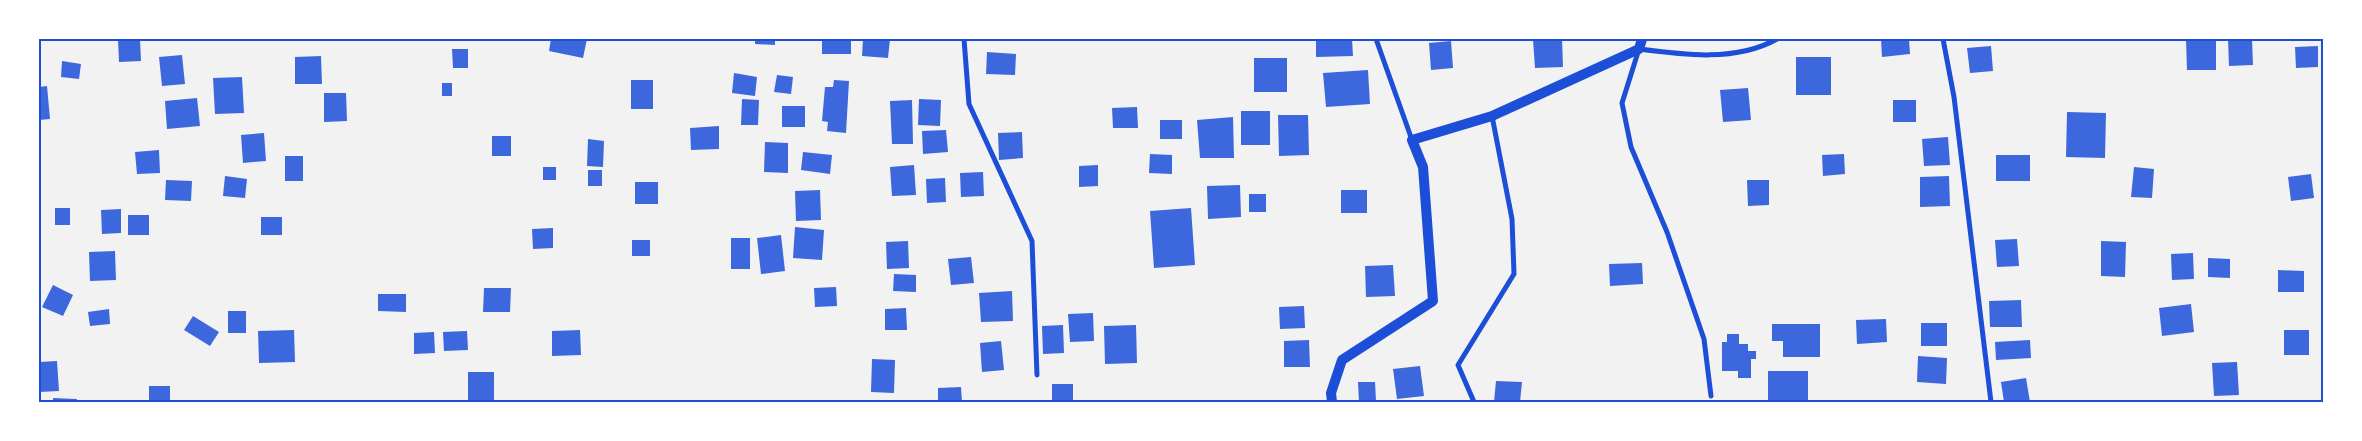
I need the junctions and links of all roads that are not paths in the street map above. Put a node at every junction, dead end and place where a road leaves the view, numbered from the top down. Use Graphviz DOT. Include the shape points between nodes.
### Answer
graph roads {
  1 [pos="964,39"];
  2 [pos="1376,39"];
  3 [pos="1777,39"];
  4 [pos="1943,39"];
  5 [pos="1640,44"];
  6 [pos="1492,116"];
  7 [pos="1412,140"];
  8 [pos="1038,375"];
  9 [pos="1711,396"];
  10 [pos="1332,402"];
  11 [pos="1474,402"];
  12 [pos="1991,402"];
  1 -- 8 [label="street" via="968,104 1032,241"];
  2 -- 7 [label="street"];
  3 -- 5 [label="street" via="1735,54 1685,55"];
  4 -- 12 [label="street" via="1954,97"];
  5 -- 6 [label="main road"];
  5 -- 9 [label="street" via="1622,103 1631,146 1667,232 1704,339"];
  6 -- 7 [label="main road"];
  6 -- 11 [label="street" via="1512,219 1514,274 1458,365"];
  7 -- 10 [label="main road" via="1423,167 1432,301 1342,360 1331,393"];
}
